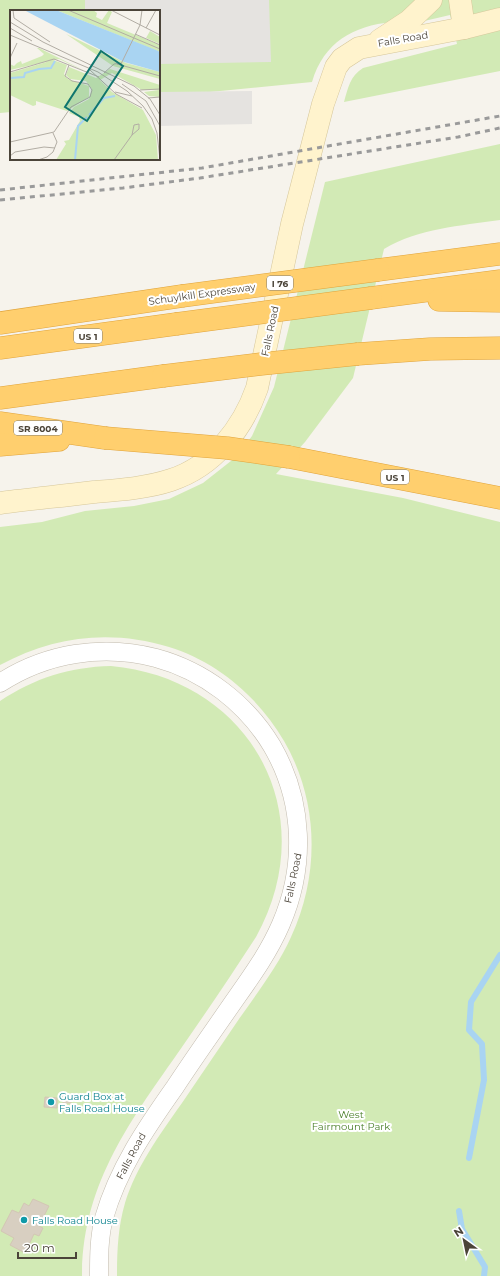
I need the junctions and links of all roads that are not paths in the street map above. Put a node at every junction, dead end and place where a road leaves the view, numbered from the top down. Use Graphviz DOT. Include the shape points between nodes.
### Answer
graph roads {
  1 [pos="431,0"];
  2 [pos="460,0"];
  3 [pos="500,19"];
  4 [pos="464,28"];
  5 [pos="372,44"];
  6 [pos="500,254"];
  7 [pos="500,281"];
  8 [pos="371,298"];
  9 [pos="500,301"];
  10 [pos="0,323"];
  11 [pos="0,348"];
  12 [pos="500,348"];
  13 [pos="0,398"];
  14 [pos="0,423"];
  15 [pos="105,438"];
  16 [pos="0,445"];
  17 [pos="500,498"];
  18 [pos="0,503"];
  19 [pos="0,683"];
  20 [pos="99,1276"];
  1 -- 5 [label="main road" via="409,21"];
  2 -- 4 [label="main road"];
  3 -- 4 [label="main road, Falls Road"];
  4 -- 5 [label="main road, Falls Road"];
  5 -- 18 [label="main road, Falls Road" via="359,48 342,59 330,80 292,224 257,388 241,423 228,441 209,459 172,480 136,488"];
  6 -- 10 [label="highway, Schuylkill Expressway / I 76, bridge"];
  7 -- 8 [label="highway, US 1"];
  8 -- 9 [label="highway"];
  8 -- 11 [label="highway, US 1, bridge"];
  12 -- 13 [label="highway, bridge" via="358,354"];
  14 -- 15 [label="highway, SR 8004"];
  15 -- 16 [label="highway, US 1"];
  15 -- 17 [label="highway, US 1, bridge" via="289,457"];
  19 -- 20 [label="street, Falls Road" via="33,665 76,653 116,651 149,656 175,664 227,694 254,720 284,771 295,809 299,846 297,865 281,924 261,961 133,1150 111,1197 104,1220"];
}
